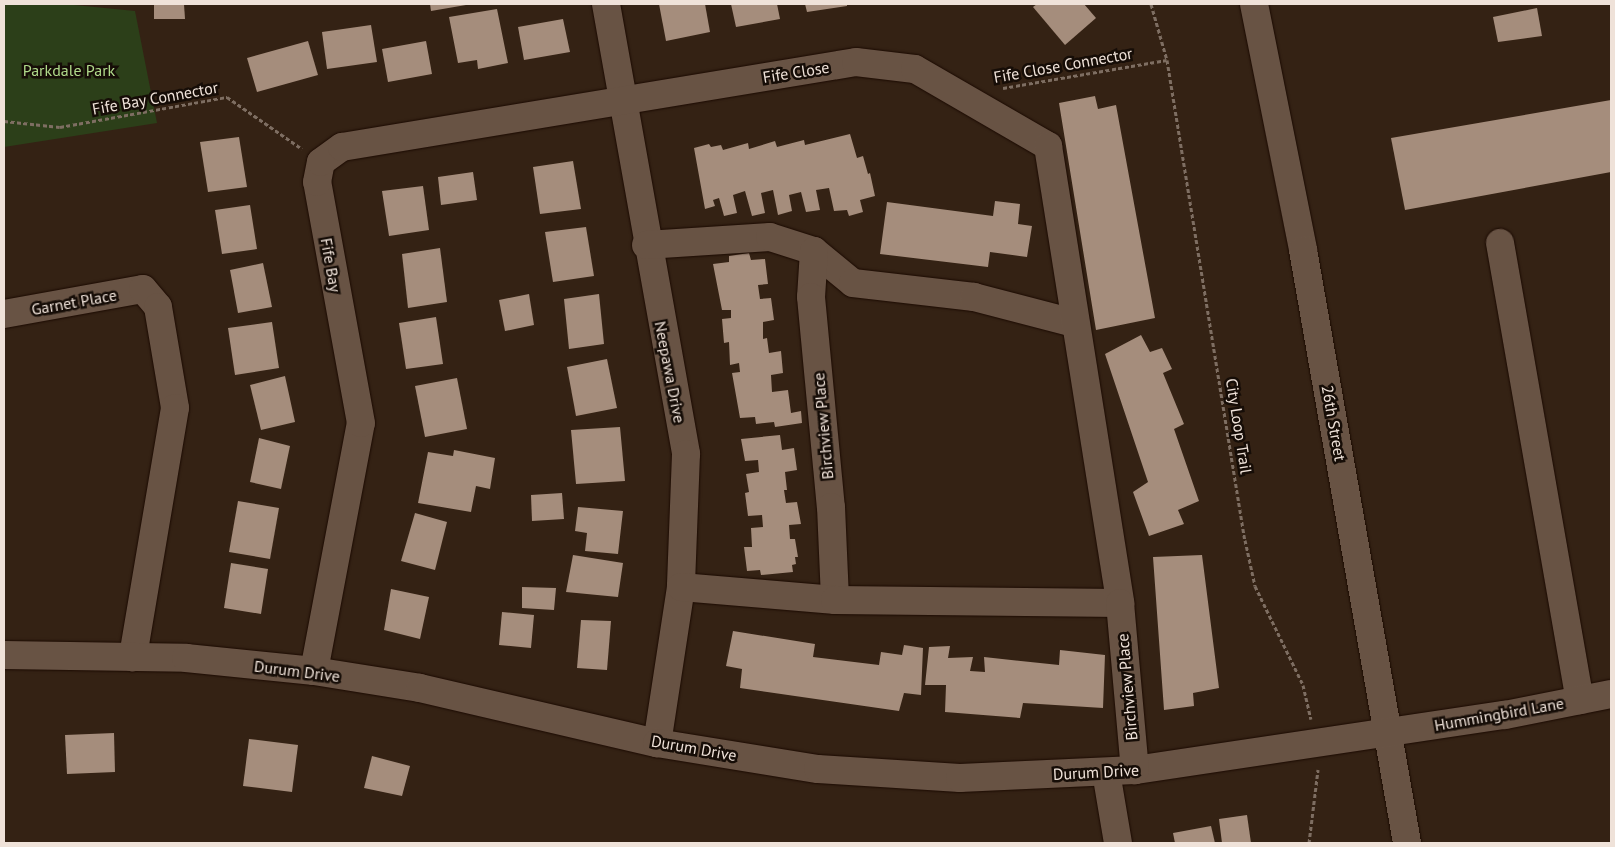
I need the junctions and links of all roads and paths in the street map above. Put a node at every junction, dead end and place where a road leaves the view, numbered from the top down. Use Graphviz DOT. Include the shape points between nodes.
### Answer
graph roads {
  1 [pos="606,4"];
  2 [pos="1151,4"];
  3 [pos="1254,4"];
  4 [pos="1167,60"];
  5 [pos="964,95"];
  6 [pos="622,100"];
  7 [pos="4,121"];
  8 [pos="1048,146"];
  9 [pos="321,162"];
  10 [pos="1500,243"];
  11 [pos="646,245"];
  12 [pos="814,252"];
  13 [pos="4,314"];
  14 [pos="1074,323"];
  15 [pos="680,587"];
  16 [pos="835,600"];
  17 [pos="1120,603"];
  18 [pos="4,656"];
  19 [pos="133,657"];
  20 [pos="314,671"];
  21 [pos="1611,694"];
  22 [pos="1580,700"];
  23 [pos="1388,733"];
  24 [pos="657,743"];
  25 [pos="1315,743"];
  26 [pos="1135,770"];
  27 [pos="1106,772"];
  28 [pos="1118,843"];
  29 [pos="1309,843"];
  30 [pos="1407,843"];
  1 -- 6 [label="street, Neepawa Drive"];
  2 -- 4 [label="path, City Loop Trail"];
  3 -- 23 [label="street, 26th Street" via="1303,250"];
  4 -- 5 [label="path, Fife Close Connector"];
  4 -- 25 [label="path, City Loop Trail" via="1244,540 1255,586 1303,685"];
  5 -- 6 [label="street, Fife Close" via="915,69 856,62"];
  5 -- 8 [label="street, Fife Close"];
  6 -- 9 [label="street" via="342,147"];
  6 -- 11 [label="street, Neepawa Drive"];
  7 -- 9 [label="path, Fife Bay Connector" via="60,127 227,97"];
  8 -- 14 [label="street, Birchview Place"];
  9 -- 20 [label="street, Fife Bay" via="317,182 361,423"];
  10 -- 22 [label="street"];
  11 -- 12 [label="street" via="770,237"];
  11 -- 15 [label="street, Neepawa Drive" via="686,454"];
  12 -- 14 [label="street" via="853,283 974,297"];
  12 -- 16 [label="street, Birchview Place" via="811,297 831,507"];
  13 -- 19 [label="street, Garnet Place" via="143,289 158,307 175,408"];
  14 -- 17 [label="street, Birchview Place"];
  15 -- 16 [label="street"];
  15 -- 24 [label="street, Neepawa Drive"];
  16 -- 17 [label="street"];
  17 -- 26 [label="street, Birchview Place"];
  18 -- 19 [label="street, Durum Drive"];
  19 -- 20 [label="street, Durum Drive" via="186,658"];
  20 -- 24 [label="street, Durum Drive" via="420,688"];
  21 -- 22 [label="street, Hummingbird Lane"];
  22 -- 23 [label="street, Hummingbird Lane"];
  23 -- 25 [label="street, Durum Drive"];
  23 -- 30 [label="street, 26th Street"];
  24 -- 27 [label="street, Durum Drive" via="818,769 960,778"];
  25 -- 26 [label="street, Durum Drive"];
  25 -- 29 [label="path, City Loop Trail" via="1318,767"];
  26 -- 27 [label="street, Durum Drive"];
  27 -- 28 [label="street"];
}
